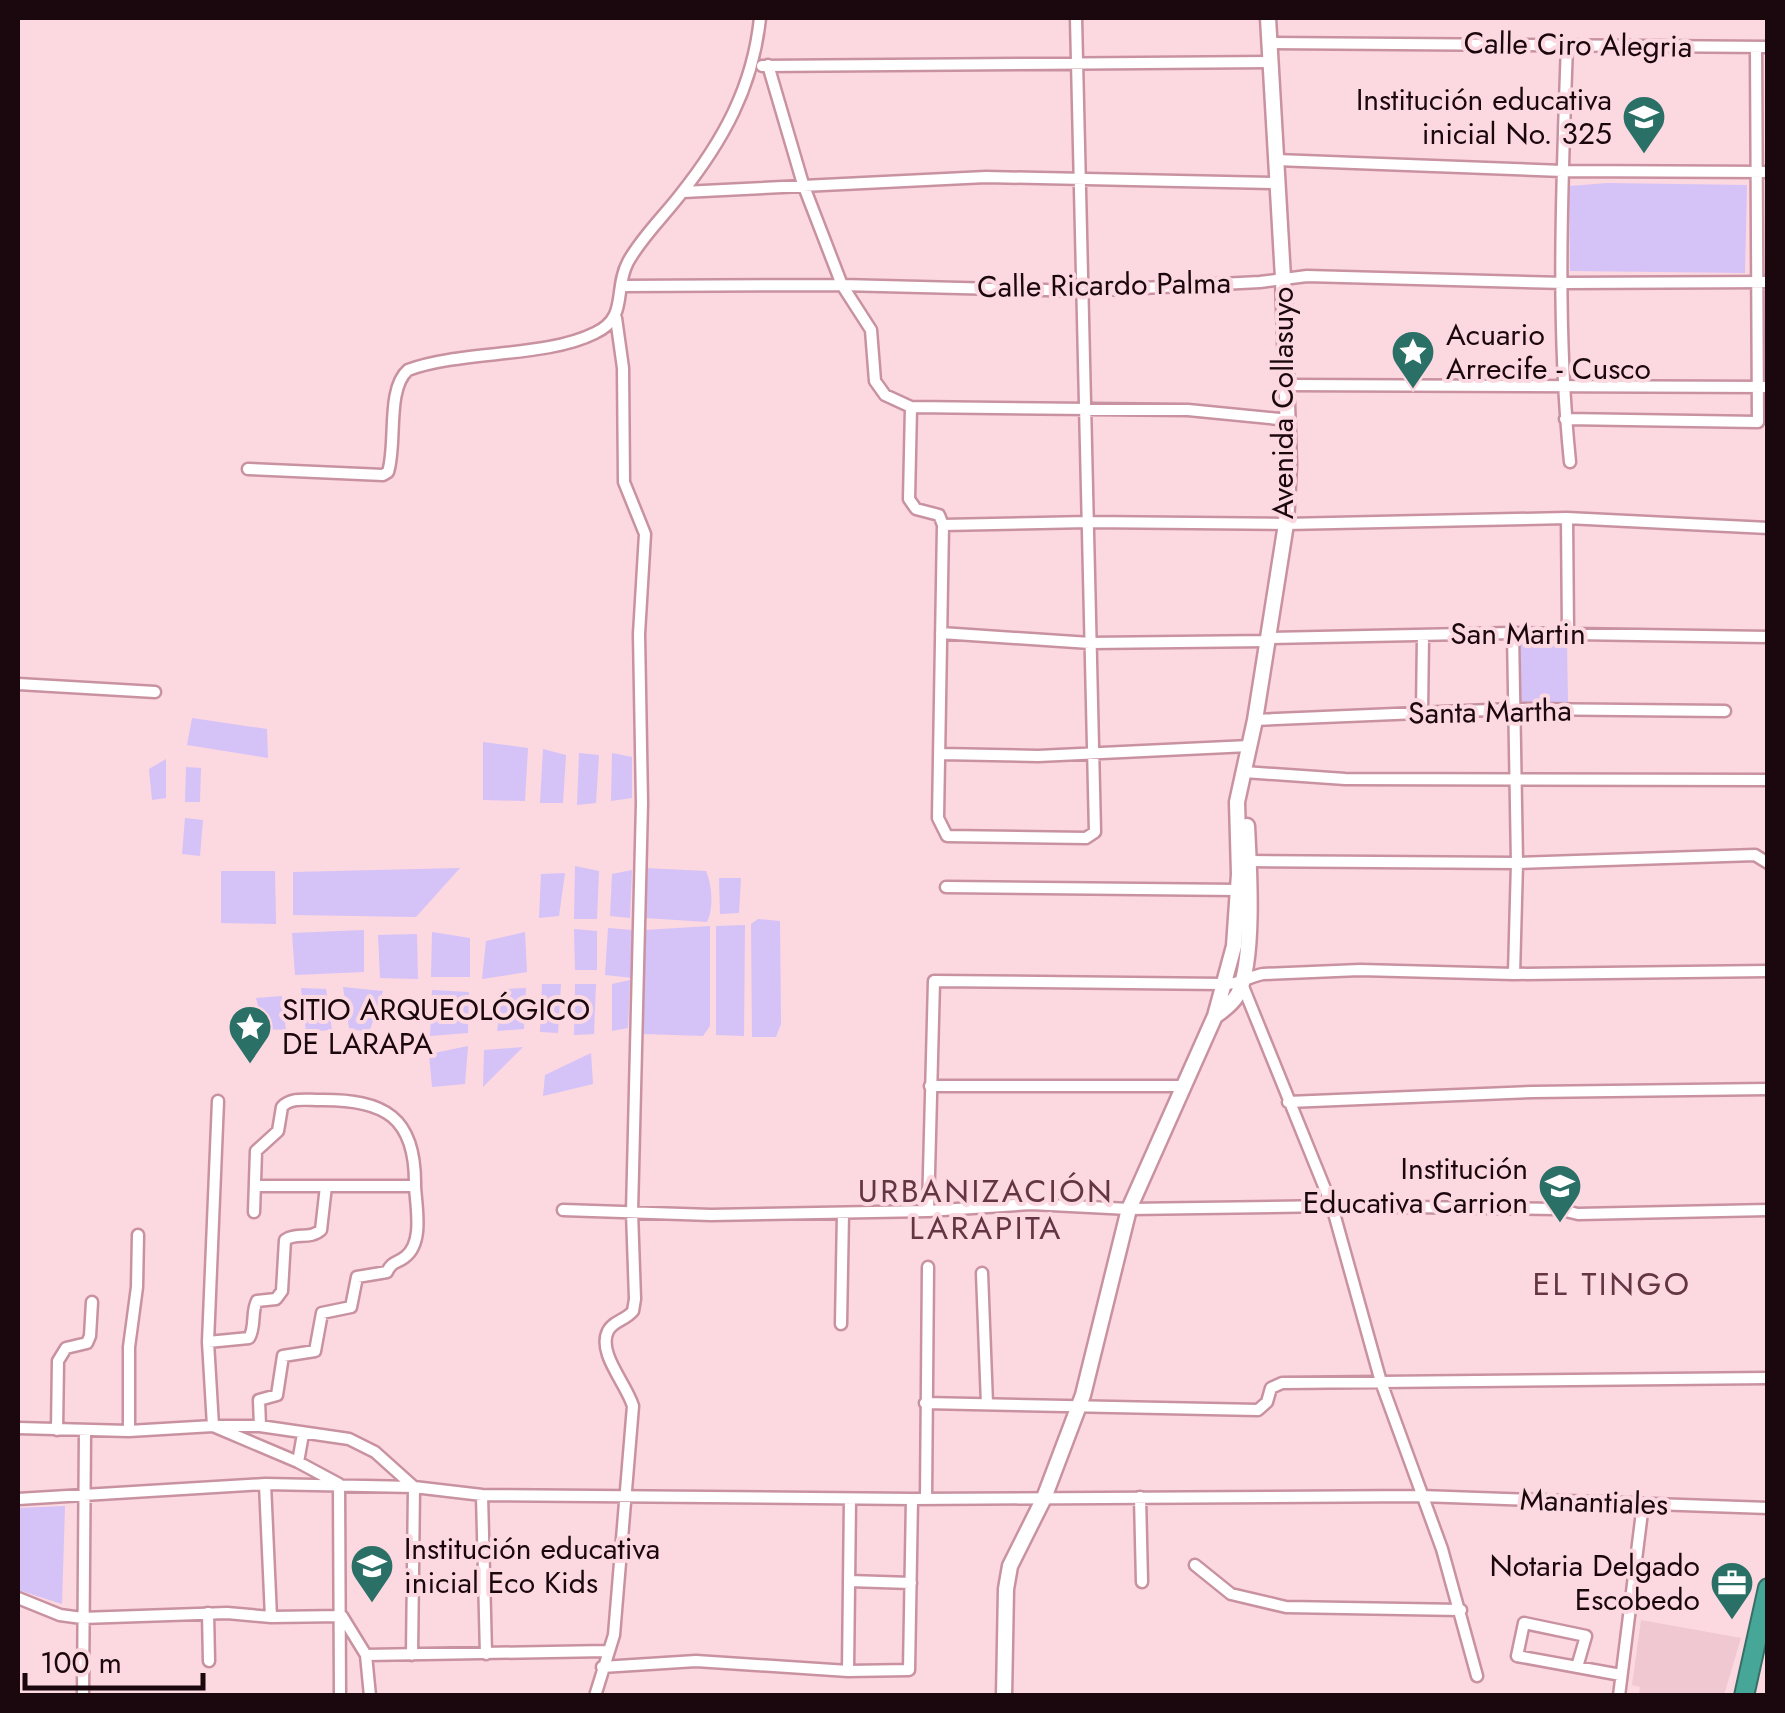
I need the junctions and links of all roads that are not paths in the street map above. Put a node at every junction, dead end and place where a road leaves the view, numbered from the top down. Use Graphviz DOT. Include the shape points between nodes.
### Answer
graph roads {
  1 [pos="760,18"];
  2 [pos="1076,18"];
  3 [pos="1268,18"];
  4 [pos="1268,43"];
  5 [pos="1567,46"];
  6 [pos="1762,47"];
  7 [pos="1077,62"];
  8 [pos="1270,62"];
  9 [pos="768,66"];
  10 [pos="751,67"];
  11 [pos="1276,160"];
  12 [pos="1563,171"];
  13 [pos="1761,172"];
  14 [pos="1081,179"];
  15 [pos="1276,182"];
  16 [pos="803,184"];
  17 [pos="683,192"];
  18 [pos="1283,278"];
  19 [pos="1763,282"];
  20 [pos="1564,283"];
  21 [pos="842,285"];
  22 [pos="621,286"];
  23 [pos="1083,291"];
  24 [pos="616,318"];
  25 [pos="1287,384"];
  26 [pos="1563,386"];
  27 [pos="1762,386"];
  28 [pos="911,407"];
  29 [pos="1086,408"];
  30 [pos="1565,419"];
  31 [pos="1289,420"];
  32 [pos="1570,462"];
  33 [pos="248,469"];
  34 [pos="1568,518"];
  35 [pos="1088,522"];
  36 [pos="1286,524"];
  37 [pos="943,525"];
  38 [pos="1768,528"];
  39 [pos="1513,633"];
  40 [pos="1568,633"];
  41 [pos="941,634"];
  42 [pos="1422,635"];
  43 [pos="1768,637"];
  44 [pos="1268,640"];
  45 [pos="1090,643"];
  46 [pos="18,684"];
  47 [pos="154,692"];
  48 [pos="1513,709"];
  49 [pos="1725,711"];
  50 [pos="1422,713"];
  51 [pos="1255,720"];
  52 [pos="1250,746"];
  53 [pos="1092,751"];
  54 [pos="941,754"];
  55 [pos="1515,778"];
  56 [pos="1243,779"];
  57 [pos="1768,780"];
  58 [pos="1768,863"];
  59 [pos="1517,864"];
  60 [pos="1244,875"];
  61 [pos="946,887"];
  62 [pos="1768,971"];
  63 [pos="1514,974"];
  64 [pos="1223,984"];
  65 [pos="1242,984"];
  66 [pos="1214,1016"];
  67 [pos="930,1086"];
  68 [pos="1181,1086"];
  69 [pos="1768,1089"];
  70 [pos="218,1101"];
  71 [pos="1288,1102"];
  72 [pos="256,1186"];
  73 [pos="326,1186"];
  74 [pos="415,1186"];
  75 [pos="1332,1206"];
  76 [pos="1129,1208"];
  77 [pos="564,1210"];
  78 [pos="1768,1210"];
  79 [pos="928,1211"];
  80 [pos="254,1212"];
  81 [pos="632,1212"];
  82 [pos="843,1213"];
  83 [pos="138,1234"];
  84 [pos="928,1267"];
  85 [pos="982,1273"];
  86 [pos="92,1302"];
  87 [pos="841,1324"];
  88 [pos="208,1342"];
  89 [pos="1768,1378"];
  90 [pos="1381,1382"];
  91 [pos="926,1403"];
  92 [pos="987,1404"];
  93 [pos="1078,1408"];
  94 [pos="213,1426"];
  95 [pos="260,1426"];
  96 [pos="18,1428"];
  97 [pos="57,1430"];
  98 [pos="86,1431"];
  99 [pos="129,1431"];
  100 [pos="302,1434"];
  101 [pos="298,1462"];
  102 [pos="265,1484"];
  103 [pos="340,1484"];
  104 [pos="414,1487"];
  105 [pos="84,1496"];
  106 [pos="482,1496"];
  107 [pos="626,1496"];
  108 [pos="1422,1496"];
  109 [pos="1140,1497"];
  110 [pos="1044,1498"];
  111 [pos="850,1499"];
  112 [pos="912,1499"];
  113 [pos="926,1499"];
  114 [pos="18,1500"];
  115 [pos="1643,1504"];
  116 [pos="1768,1508"];
  117 [pos="1196,1565"];
  118 [pos="849,1581"];
  119 [pos="1142,1582"];
  120 [pos="910,1583"];
  121 [pos="1768,1588"];
  122 [pos="18,1598"];
  123 [pos="1460,1610"];
  124 [pos="208,1614"];
  125 [pos="342,1616"];
  126 [pos="271,1617"];
  127 [pos="82,1618"];
  128 [pos="607,1652"];
  129 [pos="486,1654"];
  130 [pos="366,1655"];
  131 [pos="412,1655"];
  132 [pos="209,1661"];
  133 [pos="602,1667"];
  134 [pos="1577,1667"];
  135 [pos="848,1670"];
  136 [pos="1621,1675"];
  137 [pos="1478,1676"];
  138 [pos="83,1696"];
  139 [pos="340,1696"];
  140 [pos="370,1696"];
  141 [pos="595,1696"];
  142 [pos="1004,1696"];
  143 [pos="1619,1696"];
  144 [pos="1744,1696"];
  1 -- 10 [label="street"];
  2 -- 7 [label="street"];
  3 -- 4 [label="street, Avenida Collasuyo"];
  4 -- 5 [label="street, Calle Ciro Alegria"];
  4 -- 8 [label="street, Avenida Collasuyo"];
  5 -- 6 [label="street, Calle Ciro Alegria"];
  5 -- 12 [label="street"];
  6 -- 13 [label="street"];
  7 -- 8 [label="street"];
  7 -- 9 [label="street"];
  7 -- 14 [label="street"];
  8 -- 11 [label="street, Avenida Collasuyo"];
  9 -- 10 [label="street"];
  9 -- 16 [label="street"];
  10 -- 17 [label="street" via="736,114"];
  11 -- 12 [label="street"];
  11 -- 15 [label="street, Avenida Collasuyo"];
  12 -- 13 [label="street"];
  12 -- 20 [label="street"];
  13 -- 19 [label="street"];
  14 -- 15 [label="street"];
  14 -- 16 [label="street"];
  14 -- 23 [label="street"];
  15 -- 18 [label="street, Avenida Collasuyo"];
  16 -- 17 [label="street"];
  16 -- 21 [label="street"];
  17 -- 22 [label="street" via="628,263"];
  18 -- 20 [label="street, Calle Ricardo Palma"];
  18 -- 23 [label="street, Calle Ricardo Palma"];
  18 -- 25 [label="street, Avenida Collasuyo"];
  19 -- 20 [label="street, Calle Ricardo Palma"];
  19 -- 27 [label="street"];
  20 -- 26 [label="street"];
  21 -- 22 [label="street, Calle Ricardo Palma"];
  21 -- 23 [label="street, Calle Ricardo Palma"];
  21 -- 28 [label="street" via="871,330 875,381 884,395"];
  22 -- 24 [label="street"];
  23 -- 29 [label="street"];
  24 -- 33 [label="street" via="592,335 565,342 408,370 397,384 388,472"];
  24 -- 81 [label="street" via="624,482 646,534"];
  25 -- 26 [label="street"];
  25 -- 31 [label="street, Avenida Collasuyo"];
  26 -- 27 [label="street"];
  26 -- 30 [label="street"];
  27 -- 30 [label="street" via="1758,422"];
  28 -- 29 [label="street"];
  28 -- 37 [label="street" via="908,499 916,509 939,515"];
  29 -- 31 [label="street"];
  29 -- 35 [label="street"];
  30 -- 32 [label="street"];
  31 -- 36 [label="street, Avenida Collasuyo"];
  34 -- 36 [label="street"];
  34 -- 38 [label="street"];
  34 -- 40 [label="street"];
  35 -- 36 [label="street"];
  35 -- 37 [label="street"];
  35 -- 45 [label="street"];
  36 -- 44 [label="street, Avenida Collasuyo"];
  37 -- 41 [label="street"];
  39 -- 40 [label="street, San Martin"];
  39 -- 42 [label="street, San Martin"];
  39 -- 48 [label="street"];
  40 -- 43 [label="street, San Martin"];
  41 -- 45 [label="street, San Martin"];
  41 -- 54 [label="street"];
  42 -- 44 [label="street, San Martin"];
  42 -- 50 [label="street"];
  44 -- 45 [label="street, San Martin"];
  44 -- 51 [label="street, Avenida Collasuyo"];
  45 -- 53 [label="street"];
  46 -- 47 [label="street"];
  48 -- 49 [label="street, Santa Martha"];
  48 -- 50 [label="street, Santa Martha"];
  48 -- 55 [label="street"];
  50 -- 51 [label="street, Santa Martha"];
  51 -- 52 [label="street, Avenida Collasuyo"];
  52 -- 53 [label="street"];
  52 -- 56 [label="street, Avenida Collasuyo"];
  53 -- 54 [label="street"];
  53 -- 54 [label="street" via="1095,832 1086,838 947,836 938,818"];
  55 -- 56 [label="street"];
  55 -- 57 [label="street"];
  55 -- 59 [label="street"];
  56 -- 60 [label="street, Avenida Collasuyo"];
  58 -- 59 [label="street" via="1754,855"];
  59 -- 60 [label="street"];
  59 -- 63 [label="street"];
  60 -- 61 [label="street"];
  60 -- 64 [label="street, Avenida Collasuyo"];
  60 -- 65 [label="street, Avenida Collasuyo"];
  62 -- 63 [label="street"];
  63 -- 65 [label="street" via="1360,970 1263,974"];
  64 -- 65 [label="street"];
  64 -- 66 [label="street, Avenida Collasuyo"];
  64 -- 67 [label="street" via="934,981"];
  65 -- 66 [label="street"];
  65 -- 71 [label="street"];
  66 -- 68 [label="street"];
  67 -- 68 [label="street"];
  67 -- 79 [label="street"];
  68 -- 76 [label="street"];
  69 -- 71 [label="street"];
  70 -- 88 [label="street"];
  71 -- 75 [label="street"];
  72 -- 73 [label="street"];
  72 -- 74 [label="street" via="256,1151 278,1131 285,1102 352,1100 396,1118 415,1151"];
  72 -- 80 [label="street"];
  73 -- 74 [label="street"];
  73 -- 88 [label="street" via="322,1230 285,1240 282,1291 276,1299 257,1300 252,1332 242,1340"];
  74 -- 95 [label="street" via="416,1241 406,1257 386,1272 357,1276 351,1308 322,1313 315,1351 283,1356 277,1395 259,1400"];
  75 -- 76 [label="street"];
  75 -- 78 [label="street" via="1578,1214"];
  75 -- 90 [label="street"];
  76 -- 79 [label="street" via="1030,1204"];
  76 -- 93 [label="street"];
  77 -- 81 [label="street"];
  79 -- 82 [label="street"];
  81 -- 82 [label="street"];
  81 -- 107 [label="street" via="633,1311 606,1337 608,1358 633,1406"];
  82 -- 87 [label="street"];
  83 -- 99 [label="street"];
  84 -- 91 [label="street"];
  85 -- 92 [label="street"];
  86 -- 97 [label="street" via="87,1342 66,1348 58,1361"];
  88 -- 94 [label="street"];
  89 -- 90 [label="street"];
  90 -- 93 [label="street" via="1282,1382 1258,1410"];
  90 -- 108 [label="street"];
  91 -- 92 [label="street"];
  91 -- 113 [label="street"];
  92 -- 93 [label="street"];
  93 -- 110 [label="street"];
  94 -- 95 [label="street"];
  94 -- 99 [label="street"];
  94 -- 101 [label="street"];
  95 -- 100 [label="street"];
  96 -- 97 [label="street"];
  97 -- 98 [label="street"];
  98 -- 99 [label="street"];
  98 -- 105 [label="street"];
  100 -- 101 [label="street"];
  100 -- 104 [label="street" via="349,1438"];
  101 -- 103 [label="street"];
  102 -- 103 [label="street, Manantiales"];
  102 -- 105 [label="street, Manantiales"];
  102 -- 126 [label="street"];
  103 -- 104 [label="street, Manantiales"];
  103 -- 125 [label="street"];
  104 -- 106 [label="street, Manantiales"];
  104 -- 131 [label="street"];
  105 -- 114 [label="street, Manantiales"];
  105 -- 127 [label="street"];
  106 -- 107 [label="street, Manantiales"];
  106 -- 129 [label="street"];
  107 -- 111 [label="street, Manantiales"];
  107 -- 128 [label="street"];
  108 -- 109 [label="street, Manantiales"];
  108 -- 115 [label="street, Manantiales"];
  108 -- 123 [label="street"];
  109 -- 110 [label="street, Manantiales"];
  109 -- 119 [label="street"];
  110 -- 113 [label="street, Manantiales"];
  110 -- 142 [label="street" via="1008,1578"];
  111 -- 112 [label="street, Manantiales"];
  111 -- 118 [label="street"];
  112 -- 113 [label="street, Manantiales"];
  112 -- 120 [label="street"];
  115 -- 116 [label="street, Manantiales"];
  115 -- 136 [label="street"];
  117 -- 123 [label="street" via="1231,1594 1267,1604"];
  118 -- 120 [label="street"];
  118 -- 135 [label="street"];
  120 -- 135 [label="street" via="909,1670"];
  121 -- 144 [label="highway"];
  122 -- 127 [label="street"];
  123 -- 137 [label="street"];
  124 -- 126 [label="street"];
  124 -- 127 [label="street"];
  124 -- 132 [label="street"];
  125 -- 126 [label="street"];
  125 -- 130 [label="street"];
  125 -- 139 [label="street"];
  127 -- 138 [label="street"];
  128 -- 129 [label="street"];
  128 -- 133 [label="street"];
  129 -- 131 [label="street"];
  130 -- 131 [label="street"];
  130 -- 140 [label="street"];
  133 -- 135 [label="street" via="696,1661"];
  133 -- 141 [label="street"];
  134 -- 134 [label="street" via="1517,1656 1524,1624 1586,1636"];
  134 -- 136 [label="street"];
  136 -- 143 [label="street"];
}
